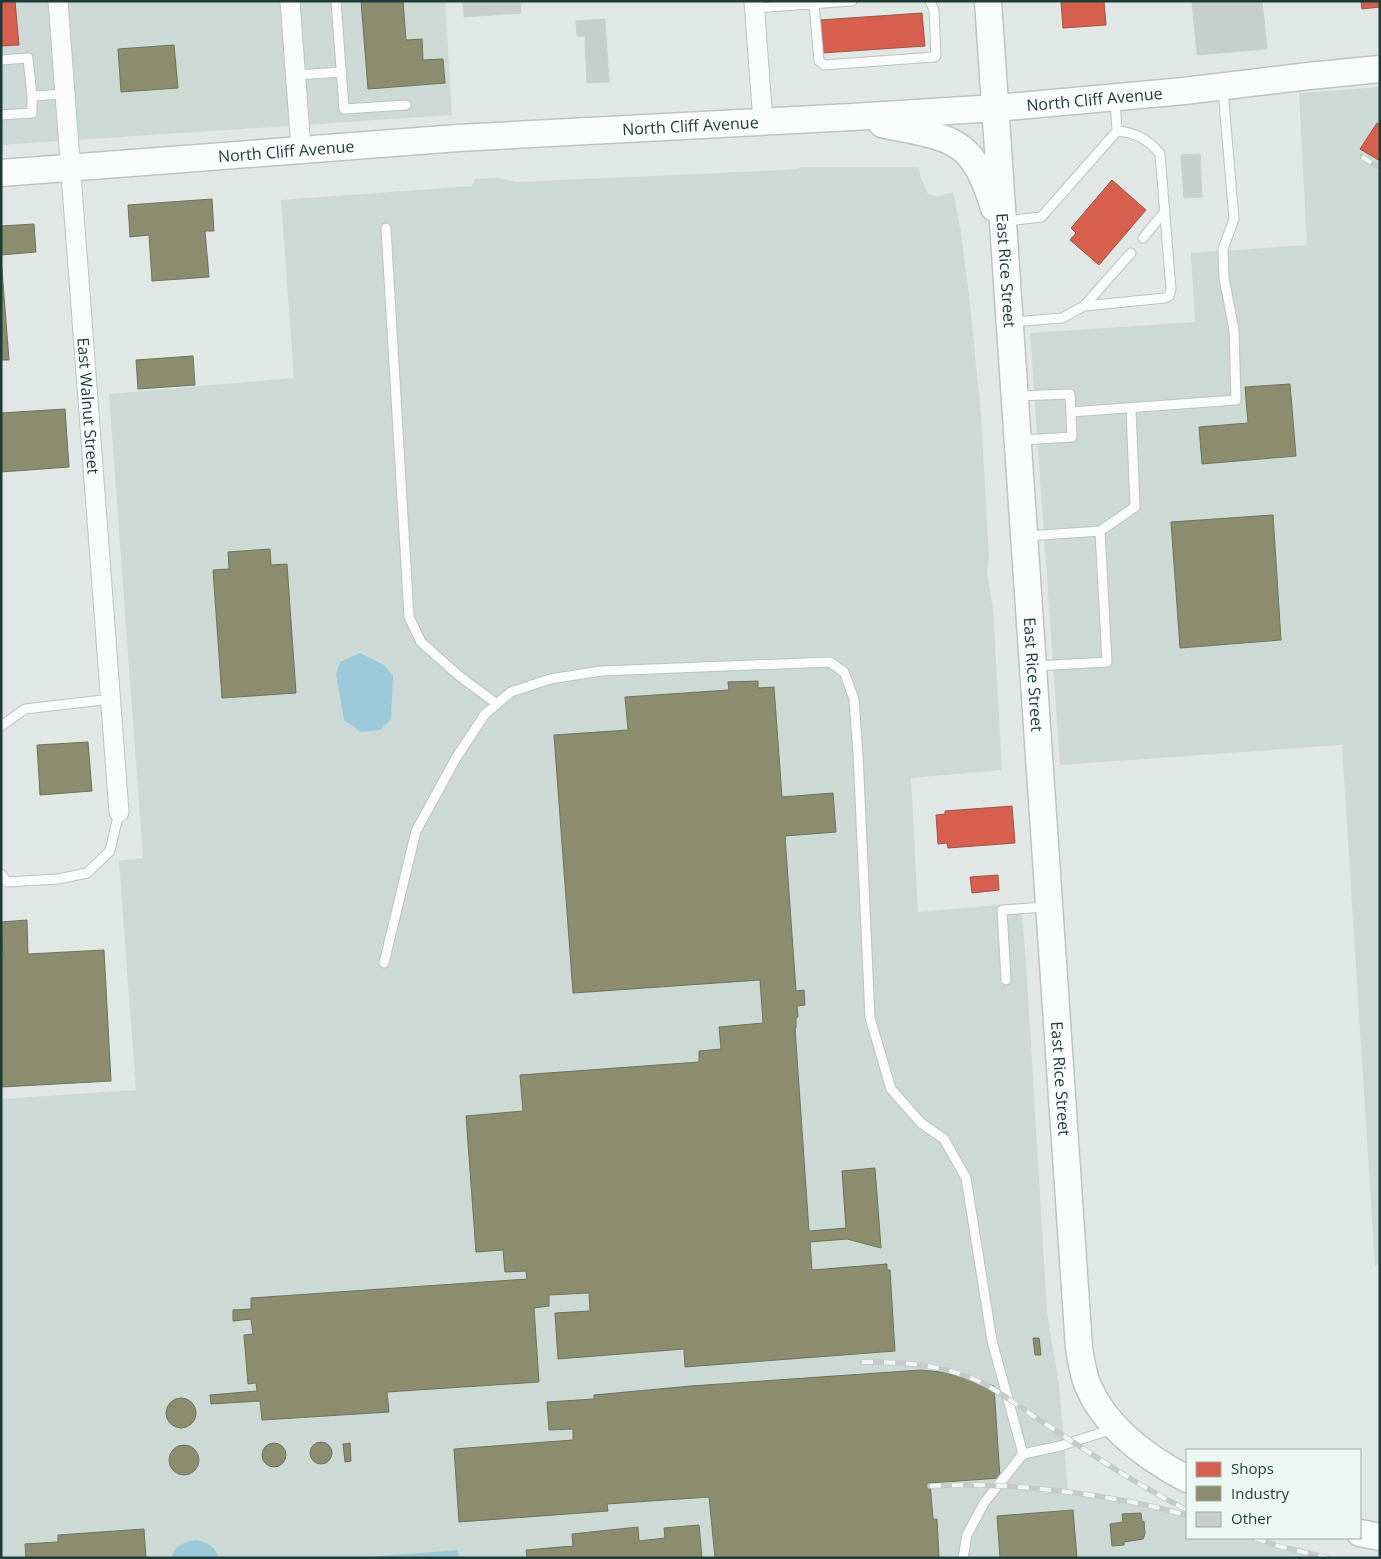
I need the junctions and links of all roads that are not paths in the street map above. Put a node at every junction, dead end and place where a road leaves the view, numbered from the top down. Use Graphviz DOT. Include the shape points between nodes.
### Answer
graph roads {
  1 [pos="58,1"];
  2 [pos="290,1"];
  3 [pos="336,1"];
  4 [pos="852,1"];
  5 [pos="930,1"];
  6 [pos="988,1"];
  7 [pos="814,4"];
  8 [pos="755,5"];
  9 [pos="1,60"];
  10 [pos="1380,69"];
  11 [pos="342,72"];
  12 [pos="295,75"];
  13 [pos="1223,87"];
  14 [pos="65,94"];
  15 [pos="32,96"];
  16 [pos="1115,98"];
  17 [pos="406,105"];
  18 [pos="996,108"];
  19 [pos="1,115"];
  20 [pos="852,118"];
  21 [pos="763,122"];
  22 [pos="1117,130"];
  23 [pos="301,149"];
  24 [pos="70,168"];
  25 [pos="1,173"];
  26 [pos="1165,211"];
  27 [pos="386,228"];
  28 [pos="1004,234"];
  29 [pos="1143,238"];
  30 [pos="1131,253"];
  31 [pos="1084,306"];
  32 [pos="1010,322"];
  33 [pos="1015,396"];
  34 [pos="1131,408"];
  35 [pos="1071,412"];
  36 [pos="1018,440"];
  37 [pos="1100,531"];
  38 [pos="1024,537"];
  39 [pos="1033,666"];
  40 [pos="111,699"];
  41 [pos="497,704"];
  42 [pos="1,726"];
  43 [pos="119,812"];
  44 [pos="1,874"];
  45 [pos="1050,906"];
  46 [pos="384,963"];
  47 [pos="1006,980"];
  48 [pos="1116,1428"];
  49 [pos="1024,1454"];
  50 [pos="1186,1478"];
  51 [pos="1361,1533"];
  52 [pos="1380,1537"];
  53 [pos="963,1558"];
  1 -- 14 [label="street, East Walnut Street"];
  2 -- 12 [label="street"];
  3 -- 11 [label="lane"];
  4 -- 7 [label="lane"];
  5 -- 7 [label="lane" via="934,10 936,56 824,65 819,61"];
  6 -- 18 [label="main road, East Rice Street"];
  7 -- 8 [label="lane"];
  8 -- 21 [label="street"];
  9 -- 15 [label="lane" via="28,58"];
  10 -- 13 [label="main road, North Cliff Avenue"];
  11 -- 12 [label="lane"];
  11 -- 17 [label="lane" via="344,109"];
  12 -- 23 [label="street"];
  13 -- 16 [label="main road, North Cliff Avenue"];
  13 -- 34 [label="lane" via="1234,219 1222,249 1234,330 1236,400"];
  14 -- 15 [label="lane"];
  14 -- 24 [label="street, East Walnut Street"];
  15 -- 19 [label="lane" via="32,113"];
  16 -- 18 [label="main road, North Cliff Avenue"];
  16 -- 22 [label="lane"];
  18 -- 20 [label="main road, North Cliff Avenue"];
  18 -- 28 [label="main road, East Rice Street"];
  20 -- 21 [label="main road, North Cliff Avenue"];
  20 -- 28 [label="main road" via="942,137 956,144 969,154 982,175"];
  21 -- 23 [label="main road, North Cliff Avenue"];
  22 -- 26 [label="lane" via="1136,135 1160,154"];
  22 -- 28 [label="lane" via="1040,217"];
  23 -- 24 [label="main road, North Cliff Avenue"];
  24 -- 25 [label="main road, North Cliff Avenue"];
  24 -- 40 [label="street, East Walnut Street"];
  26 -- 29 [label="lane"];
  26 -- 31 [label="lane" via="1169,296"];
  27 -- 41 [label="lane" via="409,617 421,642"];
  28 -- 32 [label="main road, East Rice Street"];
  30 -- 31 [label="lane"];
  31 -- 32 [label="lane" via="1062,318"];
  32 -- 33 [label="main road, East Rice Street"];
  33 -- 35 [label="lane" via="1070,394"];
  33 -- 36 [label="main road, East Rice Street"];
  34 -- 35 [label="lane"];
  34 -- 37 [label="lane" via="1134,508"];
  35 -- 36 [label="lane" via="1072,436"];
  36 -- 38 [label="main road, East Rice Street"];
  37 -- 38 [label="lane"];
  37 -- 39 [label="lane" via="1106,662"];
  38 -- 39 [label="main road, East Rice Street"];
  39 -- 45 [label="main road, East Rice Street"];
  40 -- 42 [label="lane" via="25,709"];
  40 -- 43 [label="street, East Walnut Street"];
  41 -- 46 [label="lane" via="485,714 456,758 416,831"];
  41 -- 49 [label="lane" via="511,692 550,678 600,670 830,662 844,672 854,699 870,1018 891,1089 921,1123 944,1139 966,1178 992,1341"];
  43 -- 44 [label="lane" via="110,851 88,873 58,879 7,882"];
  45 -- 47 [label="lane" via="1002,910"];
  45 -- 48 [label="main road, East Rice Street" via="1079,1348 1088,1384"];
  48 -- 49 [label="lane"];
  48 -- 50 [label="main road, East Rice Street" via="1154,1459"];
  49 -- 53 [label="lane" via="984,1503 967,1535"];
  51 -- 52 [label="main road"];
}
